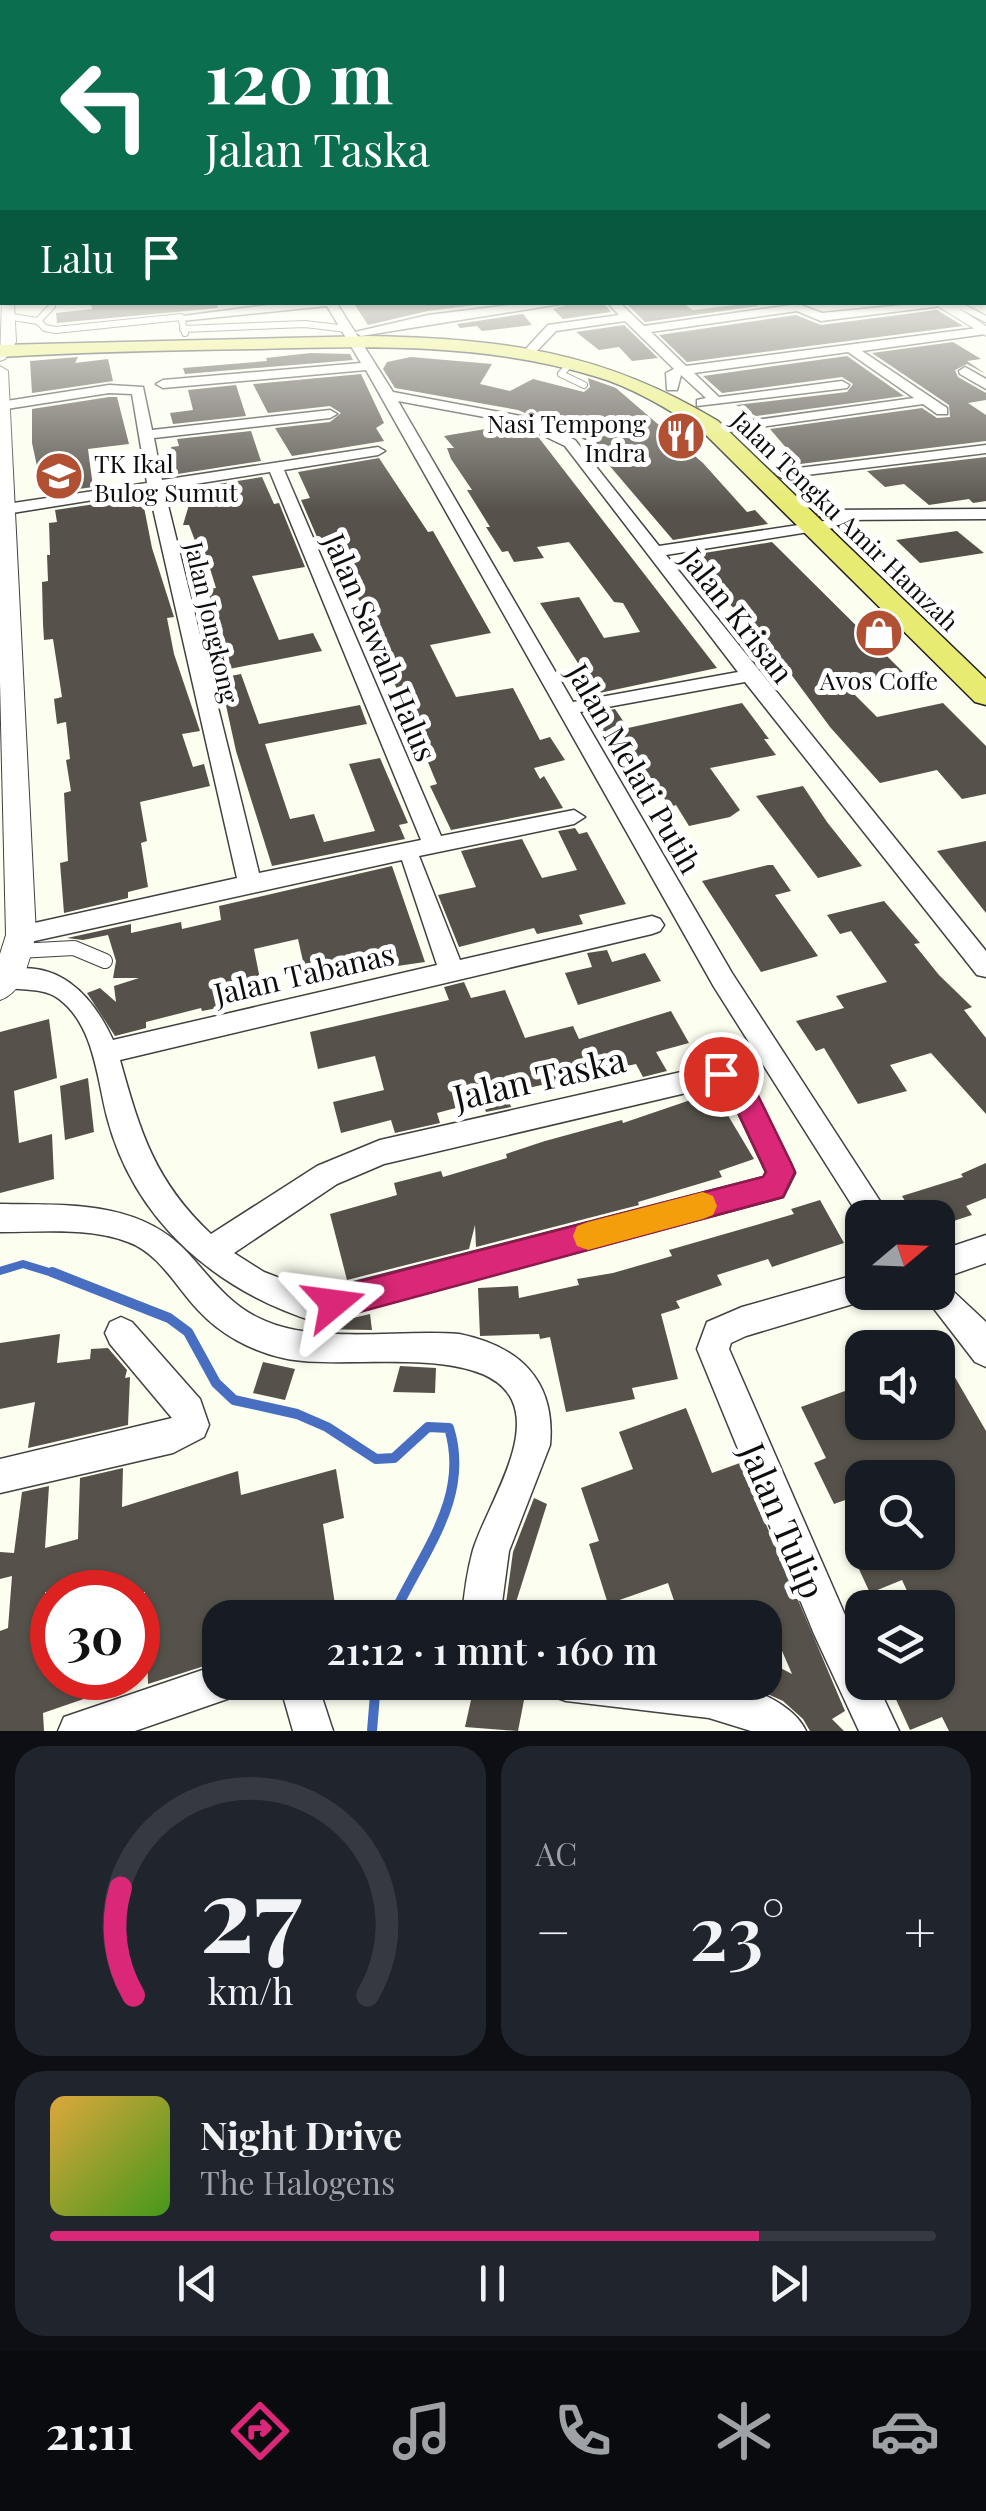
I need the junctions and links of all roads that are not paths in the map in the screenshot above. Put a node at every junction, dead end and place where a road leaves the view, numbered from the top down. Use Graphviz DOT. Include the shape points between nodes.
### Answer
graph roads {
  1 [pos="2,349"];
  2 [pos="359,349"];
  3 [pos="528,349"];
  4 [pos="531,349"];
  5 [pos="653,349"];
  6 [pos="839,349"];
  7 [pos="845,349"];
  8 [pos="570,364"];
  9 [pos="367,366"];
  10 [pos="966,372"];
  11 [pos="676,377"];
  12 [pos="0,380"];
  13 [pos="163,384"];
  14 [pos="986,385"];
  15 [pos="584,386"];
  16 [pos="842,386"];
  17 [pos="388,395"];
  18 [pos="925,400"];
  19 [pos="709,402"];
  20 [pos="1,406"];
  21 [pos="942,411"];
  22 [pos="330,414"];
  23 [pos="732,426"];
  24 [pos="144,435"];
  25 [pos="1,440"];
  26 [pos="986,449"];
  27 [pos="378,451"];
  28 [pos="1,465"];
  29 [pos="276,468"];
  30 [pos="782,474"];
  31 [pos="155,485"];
  32 [pos="986,514"];
  33 [pos="3,521"];
  34 [pos="824,522"];
  35 [pos="654,552"];
  36 [pos="3,574"];
  37 [pos="4,619"];
  38 [pos="5,649"];
  39 [pos="986,671"];
  40 [pos="750,675"];
  41 [pos="986,696"];
  42 [pos="7,705"];
  43 [pos="566,710"];
  44 [pos="8,773"];
  45 [pos="574,818"];
  46 [pos="435,847"];
  47 [pos="412,862"];
  48 [pos="10,877"];
  49 [pos="250,883"];
  50 [pos="652,925"];
  51 [pos="19,943"];
  52 [pos="105,961"];
  53 [pos="986,968"];
  54 [pos="452,972"];
  55 [pos="3,984"];
  56 [pos="103,1053"];
  57 [pos="866,1200"];
  58 [pos="0,1218"];
  59 [pos="986,1249"];
  60 [pos="212,1251"];
  61 [pos="955,1259"];
  62 [pos="845,1293"];
  63 [pos="954,1310"];
  64 [pos="121,1333"];
  65 [pos="986,1351"];
  66 [pos="0,1476"];
  67 [pos="480,1600"];
  68 [pos="202,1689"];
  69 [pos="304,1700"];
  70 [pos="716,1700"];
  71 [pos="78,1731"];
  72 [pos="313,1731"];
  73 [pos="786,1731"];
  74 [pos="879,1731"];
  1 -- 12 [label="street"];
  2 -- 9 [label="street, Jalan Melati Putih"];
  3 -- 4 [label="main road, Jalan Tengku Amir Hamzah"];
  4 -- 8 [label="main road, Jalan Tengku Amir Hamzah"];
  4 -- 11 [label="main road, Jalan Tengku Amir Hamzah"];
  5 -- 11 [label="street"];
  6 -- 11 [label="street"];
  7 -- 18 [label="street"];
  8 -- 15 [label="lane" via="562,374"];
  8 -- 34 [label="main road, Jalan Tengku Amir Hamzah" via="686,408"];
  9 -- 13 [label="street"];
  9 -- 17 [label="street, Jalan Melati Putih"];
  10 -- 14 [label="street"];
  11 -- 19 [label="main road, Jalan Tengku Amir Hamzah"];
  12 -- 20 [label="street"];
  16 -- 19 [label="street"];
  17 -- 35 [label="street, Jalan Krisan" via="521,420 563,438"];
  17 -- 43 [label="street, Jalan Melati Putih"];
  18 -- 21 [label="street"];
  18 -- 23 [label="street"];
  19 -- 23 [label="main road, Jalan Tengku Amir Hamzah"];
  20 -- 24 [label="street, Jalan Jongkong" via="129,387 138,390"];
  20 -- 25 [label="street"];
  22 -- 24 [label="street"];
  23 -- 30 [label="main road, Jalan Tengku Amir Hamzah"];
  24 -- 31 [label="street, Jalan Jongkong"];
  25 -- 28 [label="street"];
  26 -- 30 [label="street"];
  27 -- 29 [label="street"];
  28 -- 33 [label="street"];
  29 -- 31 [label="street"];
  29 -- 46 [label="street, Jalan Sawah Halus"];
  30 -- 34 [label="main road, Jalan Tengku Amir Hamzah"];
  31 -- 33 [label="street"];
  31 -- 49 [label="street, Jalan Jongkong"];
  32 -- 34 [label="street"];
  33 -- 36 [label="street"];
  34 -- 35 [label="street"];
  34 -- 39 [label="main road, Jalan Tengku Amir Hamzah"];
  34 -- 41 [label="main road, Jalan Tengku Amir Hamzah"];
  35 -- 40 [label="street, Jalan Krisan"];
  36 -- 37 [label="street"];
  37 -- 38 [label="street"];
  38 -- 42 [label="street"];
  40 -- 43 [label="street"];
  40 -- 53 [label="street, Jalan Krisan"];
  42 -- 44 [label="street"];
  43 -- 57 [label="street, Jalan Melati Putih" via="723,980"];
  44 -- 48 [label="street"];
  45 -- 46 [label="street"];
  46 -- 49 [label="street"];
  47 -- 54 [label="street"];
  48 -- 51 [label="street"];
  49 -- 51 [label="street"];
  50 -- 54 [label="street, Jalan Tabanas"];
  51 -- 52 [label="lane" via="70,946"];
  51 -- 55 [label="street"];
  54 -- 56 [label="street, Jalan Tabanas"];
  55 -- 56 [label="street" via="53,984 69,992"];
  56 -- 60 [label="street" via="148,1183 169,1215"];
  58 -- 67 [label="street" via="130,1228 176,1262 244,1330 282,1343 320,1351 483,1353 503,1364 529,1400 536,1429 490,1550"];
  59 -- 61 [label="street"];
  60 -- 60 [label="street, Jalan Taska" via="265,1288 316,1308 772,1188 781,1172 737,1081 721,1074 380,1152 349,1163"];
  62 -- 74 [label="street, Jalan Tulip" via="742,1322 718,1333 713,1348"];
  63 -- 65 [label="street"];
  64 -- 66 [label="street" via="192,1424 172,1436"];
  68 -- 71 [label="street"];
  69 -- 72 [label="street"];
  70 -- 73 [label="street"];
}
